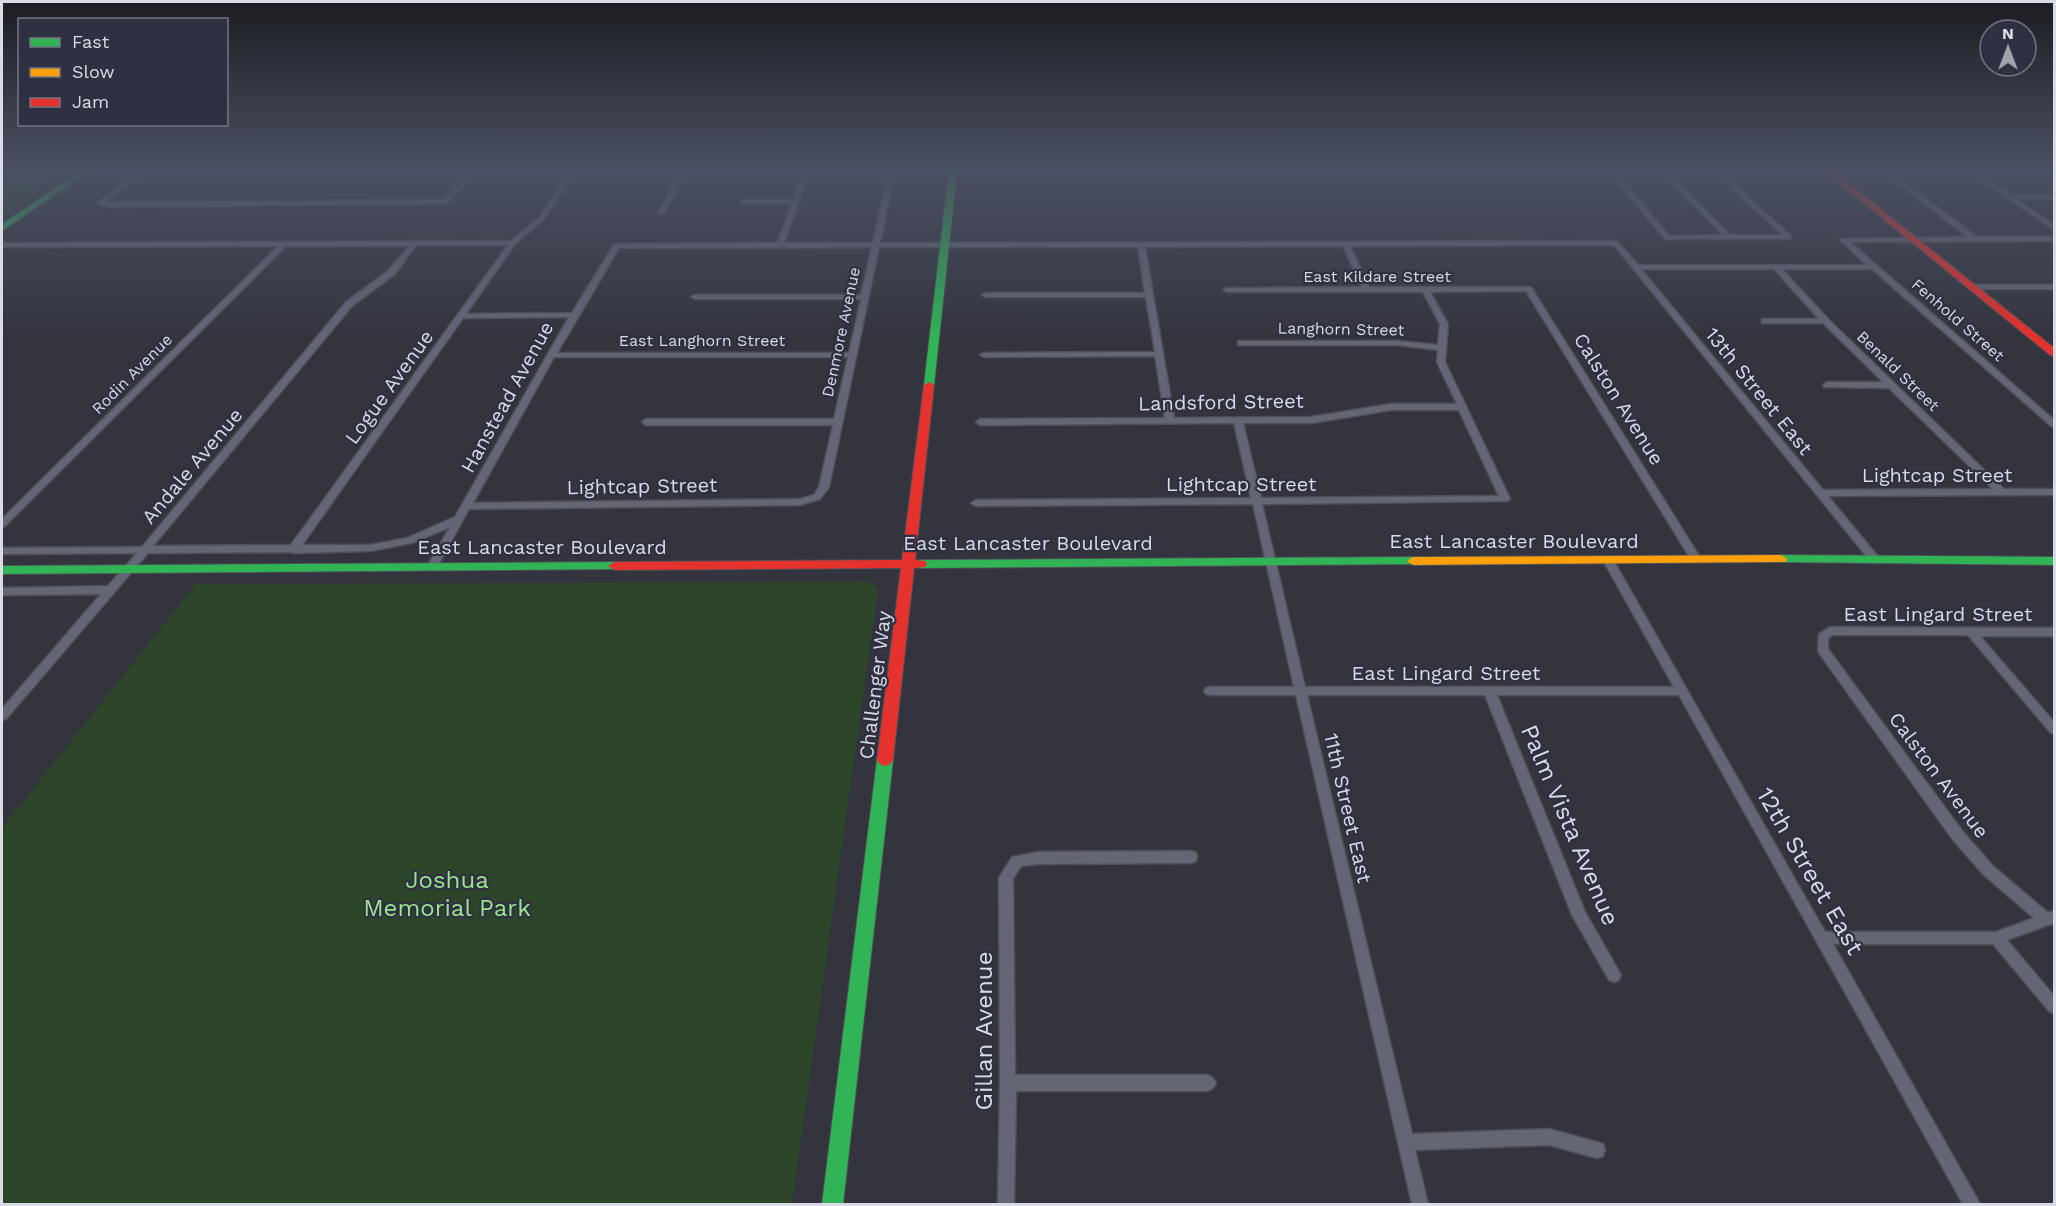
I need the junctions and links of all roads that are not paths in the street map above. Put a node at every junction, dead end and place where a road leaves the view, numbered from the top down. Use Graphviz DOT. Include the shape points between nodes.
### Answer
graph roads {
  1 [pos="533,226"];
  2 [pos="787,226"];
  3 [pos="878,226"];
  4 [pos="947,226"];
  5 [pos="1657,226"];
  6 [pos="1718,226"];
  7 [pos="1777,226"];
  8 [pos="1897,226"];
  9 [pos="1958,226"];
  10 [pos="1730,238"];
  11 [pos="1913,239"];
  12 [pos="1975,239"];
  13 [pos="2055,239"];
  14 [pos="513,243"];
  15 [pos="1345,243"];
  16 [pos="414,244"];
  17 [pos="945,244"];
  18 [pos="1141,244"];
  19 [pos="2,245"];
  20 [pos="283,245"];
  21 [pos="874,245"];
  22 [pos="780,246"];
  23 [pos="1634,267"];
  24 [pos="1776,267"];
  25 [pos="1873,267"];
  26 [pos="1973,287"];
  27 [pos="1366,289"];
  28 [pos="1425,289"];
  29 [pos="1528,289"];
  30 [pos="2053,289"];
  31 [pos="1227,290"];
  32 [pos="1149,295"];
  33 [pos="986,296"];
  34 [pos="695,297"];
  35 [pos="864,297"];
  36 [pos="574,315"];
  37 [pos="460,316"];
  38 [pos="1765,321"];
  39 [pos="1825,321"];
  40 [pos="1241,344"];
  41 [pos="1440,348"];
  42 [pos="2055,353"];
  43 [pos="1157,354"];
  44 [pos="552,355"];
  45 [pos="852,355"];
  46 [pos="984,355"];
  47 [pos="1827,385"];
  48 [pos="1891,385"];
  49 [pos="1462,406"];
  50 [pos="1170,421"];
  51 [pos="1238,421"];
  52 [pos="646,422"];
  53 [pos="838,422"];
  54 [pos="980,422"];
  55 [pos="2055,424"];
  56 [pos="2055,492"];
  57 [pos="1819,493"];
  58 [pos="2002,493"];
  59 [pos="817,497"];
  60 [pos="1256,502"];
  61 [pos="976,503"];
  62 [pos="467,506"];
  63 [pos="460,519"];
  64 [pos="2,524"];
  65 [pos="292,550"];
  66 [pos="2,551"];
  67 [pos="144,551"];
  68 [pos="1608,560"];
  69 [pos="1696,560"];
  70 [pos="1271,561"];
  71 [pos="1876,561"];
  72 [pos="2055,561"];
  73 [pos="909,563"];
  74 [pos="432,567"];
  75 [pos="2,570"];
  76 [pos="128,570"];
  77 [pos="110,590"];
  78 [pos="2,591"];
  79 [pos="1970,632"];
  80 [pos="2055,632"];
  81 [pos="1823,638"];
  82 [pos="1489,690"];
  83 [pos="1210,691"];
  84 [pos="1301,691"];
  85 [pos="1682,691"];
  86 [pos="2,716"];
  87 [pos="2055,729"];
  88 [pos="1191,857"];
  89 [pos="2050,918"];
  90 [pos="1823,938"];
  91 [pos="1996,938"];
  92 [pos="1614,975"];
  93 [pos="2055,1006"];
  94 [pos="1008,1083"];
  95 [pos="1208,1083"];
  96 [pos="1405,1142"];
  97 [pos="1597,1150"];
  98 [pos="832,1204"];
  99 [pos="1006,1204"];
  100 [pos="1420,1204"];
  101 [pos="1972,1204"];
  1 -- 14 [label="street, Logue Avenue"];
  2 -- 22 [label="street"];
  3 -- 21 [label="street, Denmore Avenue"];
  4 -- 17 [label="main road, Challenger Way"];
  5 -- 10 [label="street" via="1667,238"];
  6 -- 10 [label="street"];
  7 -- 10 [label="street" via="1789,237"];
  8 -- 11 [label="main road"];
  9 -- 12 [label="street"];
  11 -- 12 [label="street"];
  11 -- 25 [label="street, Fenhold Street" via="1843,240"];
  11 -- 26 [label="main road"];
  12 -- 13 [label="street"];
  14 -- 16 [label="street"];
  14 -- 37 [label="street, Logue Avenue"];
  15 -- 18 [label="street"];
  15 -- 23 [label="street, 13th Street East" via="1616,243"];
  15 -- 27 [label="street"];
  16 -- 20 [label="street"];
  16 -- 67 [label="street, Andale Avenue" via="392,272 349,304"];
  17 -- 18 [label="street"];
  17 -- 21 [label="street"];
  17 -- 73 [label="main road, Challenger Way"];
  18 -- 32 [label="street"];
  19 -- 20 [label="street"];
  20 -- 64 [label="street, Rodin Avenue"];
  21 -- 22 [label="street"];
  21 -- 35 [label="street, Denmore Avenue"];
  22 -- 36 [label="street, Hanstead Avenue" via="617,246"];
  23 -- 24 [label="street"];
  23 -- 57 [label="street, 13th Street East"];
  24 -- 25 [label="street"];
  24 -- 39 [label="street, Benald Street"];
  25 -- 55 [label="street, Fenhold Street"];
  26 -- 30 [label="street"];
  26 -- 42 [label="main road"];
  27 -- 28 [label="street, East Kildare Street"];
  27 -- 31 [label="street, East Kildare Street"];
  28 -- 29 [label="street, East Kildare Street"];
  28 -- 41 [label="street" via="1444,324"];
  29 -- 69 [label="street, Calston Avenue"];
  32 -- 33 [label="street"];
  32 -- 43 [label="street"];
  34 -- 35 [label="street"];
  35 -- 45 [label="street, Denmore Avenue"];
  36 -- 37 [label="street"];
  36 -- 44 [label="street, Hanstead Avenue"];
  37 -- 65 [label="street, Logue Avenue"];
  38 -- 39 [label="street"];
  39 -- 48 [label="street, Benald Street"];
  40 -- 41 [label="street, Langhorn Street" via="1397,343"];
  41 -- 49 [label="street" via="1441,362"];
  43 -- 46 [label="street"];
  43 -- 50 [label="street"];
  44 -- 45 [label="street, East Langhorn Street"];
  44 -- 62 [label="street, Hanstead Avenue"];
  45 -- 53 [label="street, Denmore Avenue"];
  47 -- 48 [label="street"];
  48 -- 58 [label="street, Benald Street"];
  49 -- 51 [label="street, Landsford Street" via="1391,407 1311,420"];
  49 -- 60 [label="street, Lightcap Street" via="1506,500"];
  50 -- 51 [label="street, Landsford Street"];
  50 -- 54 [label="street, Landsford Street"];
  51 -- 60 [label="street, 11th Street East"];
  52 -- 53 [label="street"];
  53 -- 59 [label="street, Denmore Avenue" via="824,487"];
  56 -- 58 [label="street, Lightcap Street"];
  57 -- 58 [label="street, Lightcap Street"];
  57 -- 71 [label="street, 13th Street East"];
  59 -- 62 [label="street, Lightcap Street" via="800,502"];
  60 -- 61 [label="street, Lightcap Street"];
  60 -- 70 [label="street, 11th Street East"];
  62 -- 63 [label="street, Hanstead Avenue"];
  63 -- 65 [label="street, East Lancaster Boulevard" via="409,541 370,548"];
  63 -- 74 [label="street, Hanstead Avenue"];
  65 -- 67 [label="street, East Lancaster Boulevard"];
  66 -- 67 [label="street, East Lancaster Boulevard"];
  67 -- 76 [label="street, Andale Avenue"];
  68 -- 69 [label="main road, East Lancaster Boulevard"];
  68 -- 70 [label="main road, East Lancaster Boulevard"];
  68 -- 85 [label="street, 12th Street East"];
  69 -- 71 [label="main road, East Lancaster Boulevard"];
  70 -- 73 [label="main road, East Lancaster Boulevard"];
  70 -- 84 [label="street, 11th Street East"];
  71 -- 72 [label="main road, East Lancaster Boulevard"];
  73 -- 74 [label="main road, East Lancaster Boulevard"];
  73 -- 98 [label="main road, Challenger Way"];
  74 -- 76 [label="main road, East Lancaster Boulevard"];
  75 -- 76 [label="main road, East Lancaster Boulevard"];
  76 -- 77 [label="street, Andale Avenue"];
  77 -- 78 [label="street"];
  77 -- 86 [label="street, Andale Avenue"];
  79 -- 80 [label="street, East Lingard Street"];
  79 -- 81 [label="street, East Lingard Street" via="1830,632"];
  79 -- 87 [label="street"];
  81 -- 89 [label="street, Calston Avenue" via="1823,650 1958,836 1988,870"];
  82 -- 84 [label="street, East Lingard Street"];
  82 -- 85 [label="street, East Lingard Street"];
  82 -- 92 [label="street, Palm Vista Avenue" via="1579,915"];
  83 -- 84 [label="street, East Lingard Street"];
  84 -- 96 [label="street, 11th Street East"];
  85 -- 90 [label="street, 12th Street East"];
  88 -- 94 [label="street, Gillan Avenue" via="1017,861 1006,878"];
  89 -- 91 [label="street"];
  90 -- 91 [label="street"];
  90 -- 101 [label="street, 12th Street East"];
  91 -- 93 [label="street"];
  94 -- 95 [label="street"];
  94 -- 99 [label="street, Gillan Avenue"];
  96 -- 97 [label="street" via="1549,1137"];
  96 -- 100 [label="street, 11th Street East"];
}
